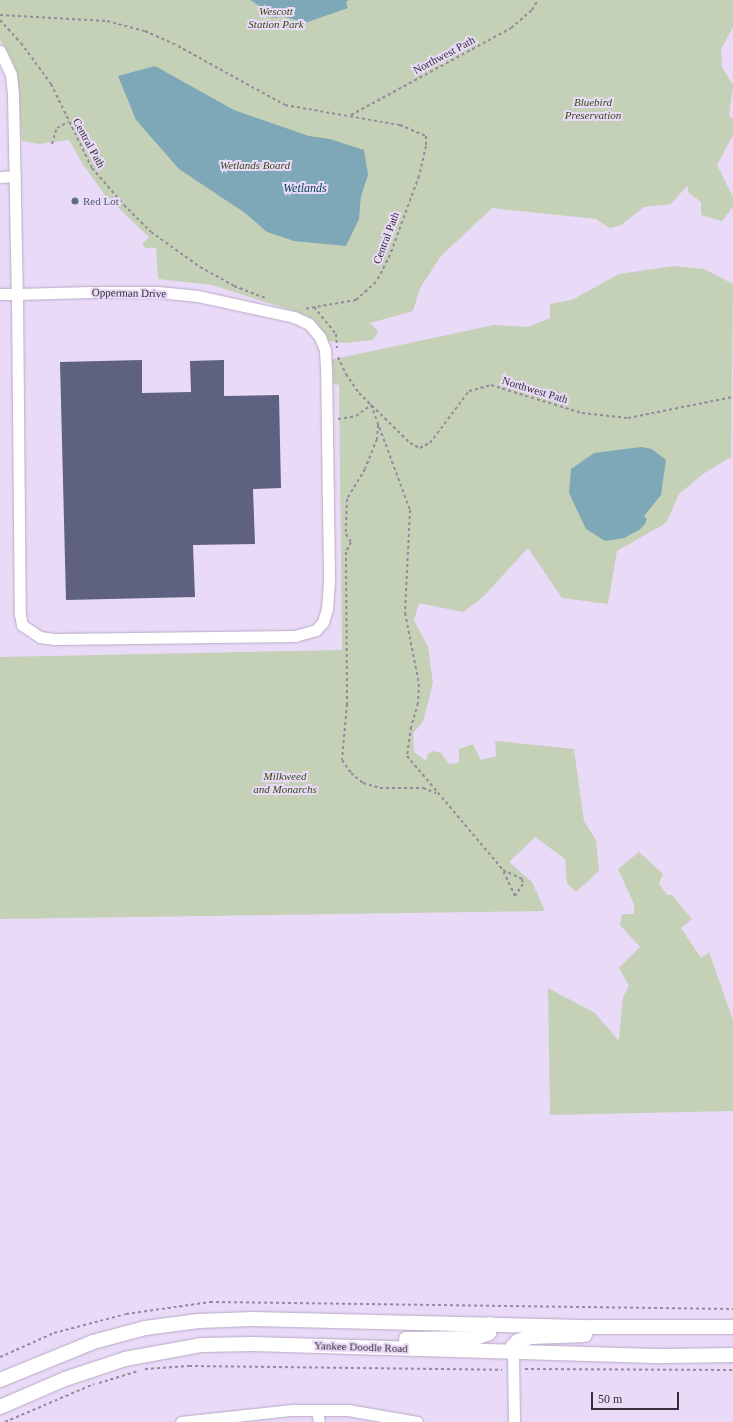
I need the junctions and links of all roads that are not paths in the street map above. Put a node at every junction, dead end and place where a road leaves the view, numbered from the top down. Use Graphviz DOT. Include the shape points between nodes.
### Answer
graph roads {
  1 [pos="0,51"];
  2 [pos="15,176"];
  3 [pos="0,177"];
  4 [pos="0,294"];
  5 [pos="17,294"];
  6 [pos="490,1324"];
  7 [pos="733,1328"];
  8 [pos="264,1344"];
  9 [pos="513,1351"];
  10 [pos="733,1355"];
  11 [pos="0,1380"];
  12 [pos="0,1407"];
  13 [pos="317,1410"];
  14 [pos="181,1422"];
  15 [pos="319,1422"];
  16 [pos="417,1422"];
  17 [pos="514,1422"];
  1 -- 2 [label="street, Opperman Drive" via="11,75"];
  2 -- 3 [label="street"];
  2 -- 5 [label="street, Opperman Drive"];
  4 -- 5 [label="street, Opperman Drive"];
  5 -- 5 [label="street, Opperman Drive" via="158,292 198,296 294,317 309,324 320,337 326,350 329,577 327,609 316,630 295,636 55,639 40,637 22,625"];
  6 -- 7 [label="main road"];
  6 -- 8 [label="main road" via="489,1333 476,1338 272,1339"];
  6 -- 11 [label="main road" via="253,1319 174,1324 93,1342"];
  7 -- 9 [label="main road" via="728,1335 536,1337 518,1341 513,1346"];
  8 -- 9 [label="main road, Yankee Doodle Road"];
  8 -- 12 [label="main road, Yankee Doodle Road" via="201,1345 125,1358 65,1379"];
  9 -- 10 [label="main road, Yankee Doodle Road"];
  9 -- 17 [label="street"];
  13 -- 14 [label="street"];
  13 -- 15 [label="street"];
  13 -- 16 [label="street" via="348,1410"];
}
